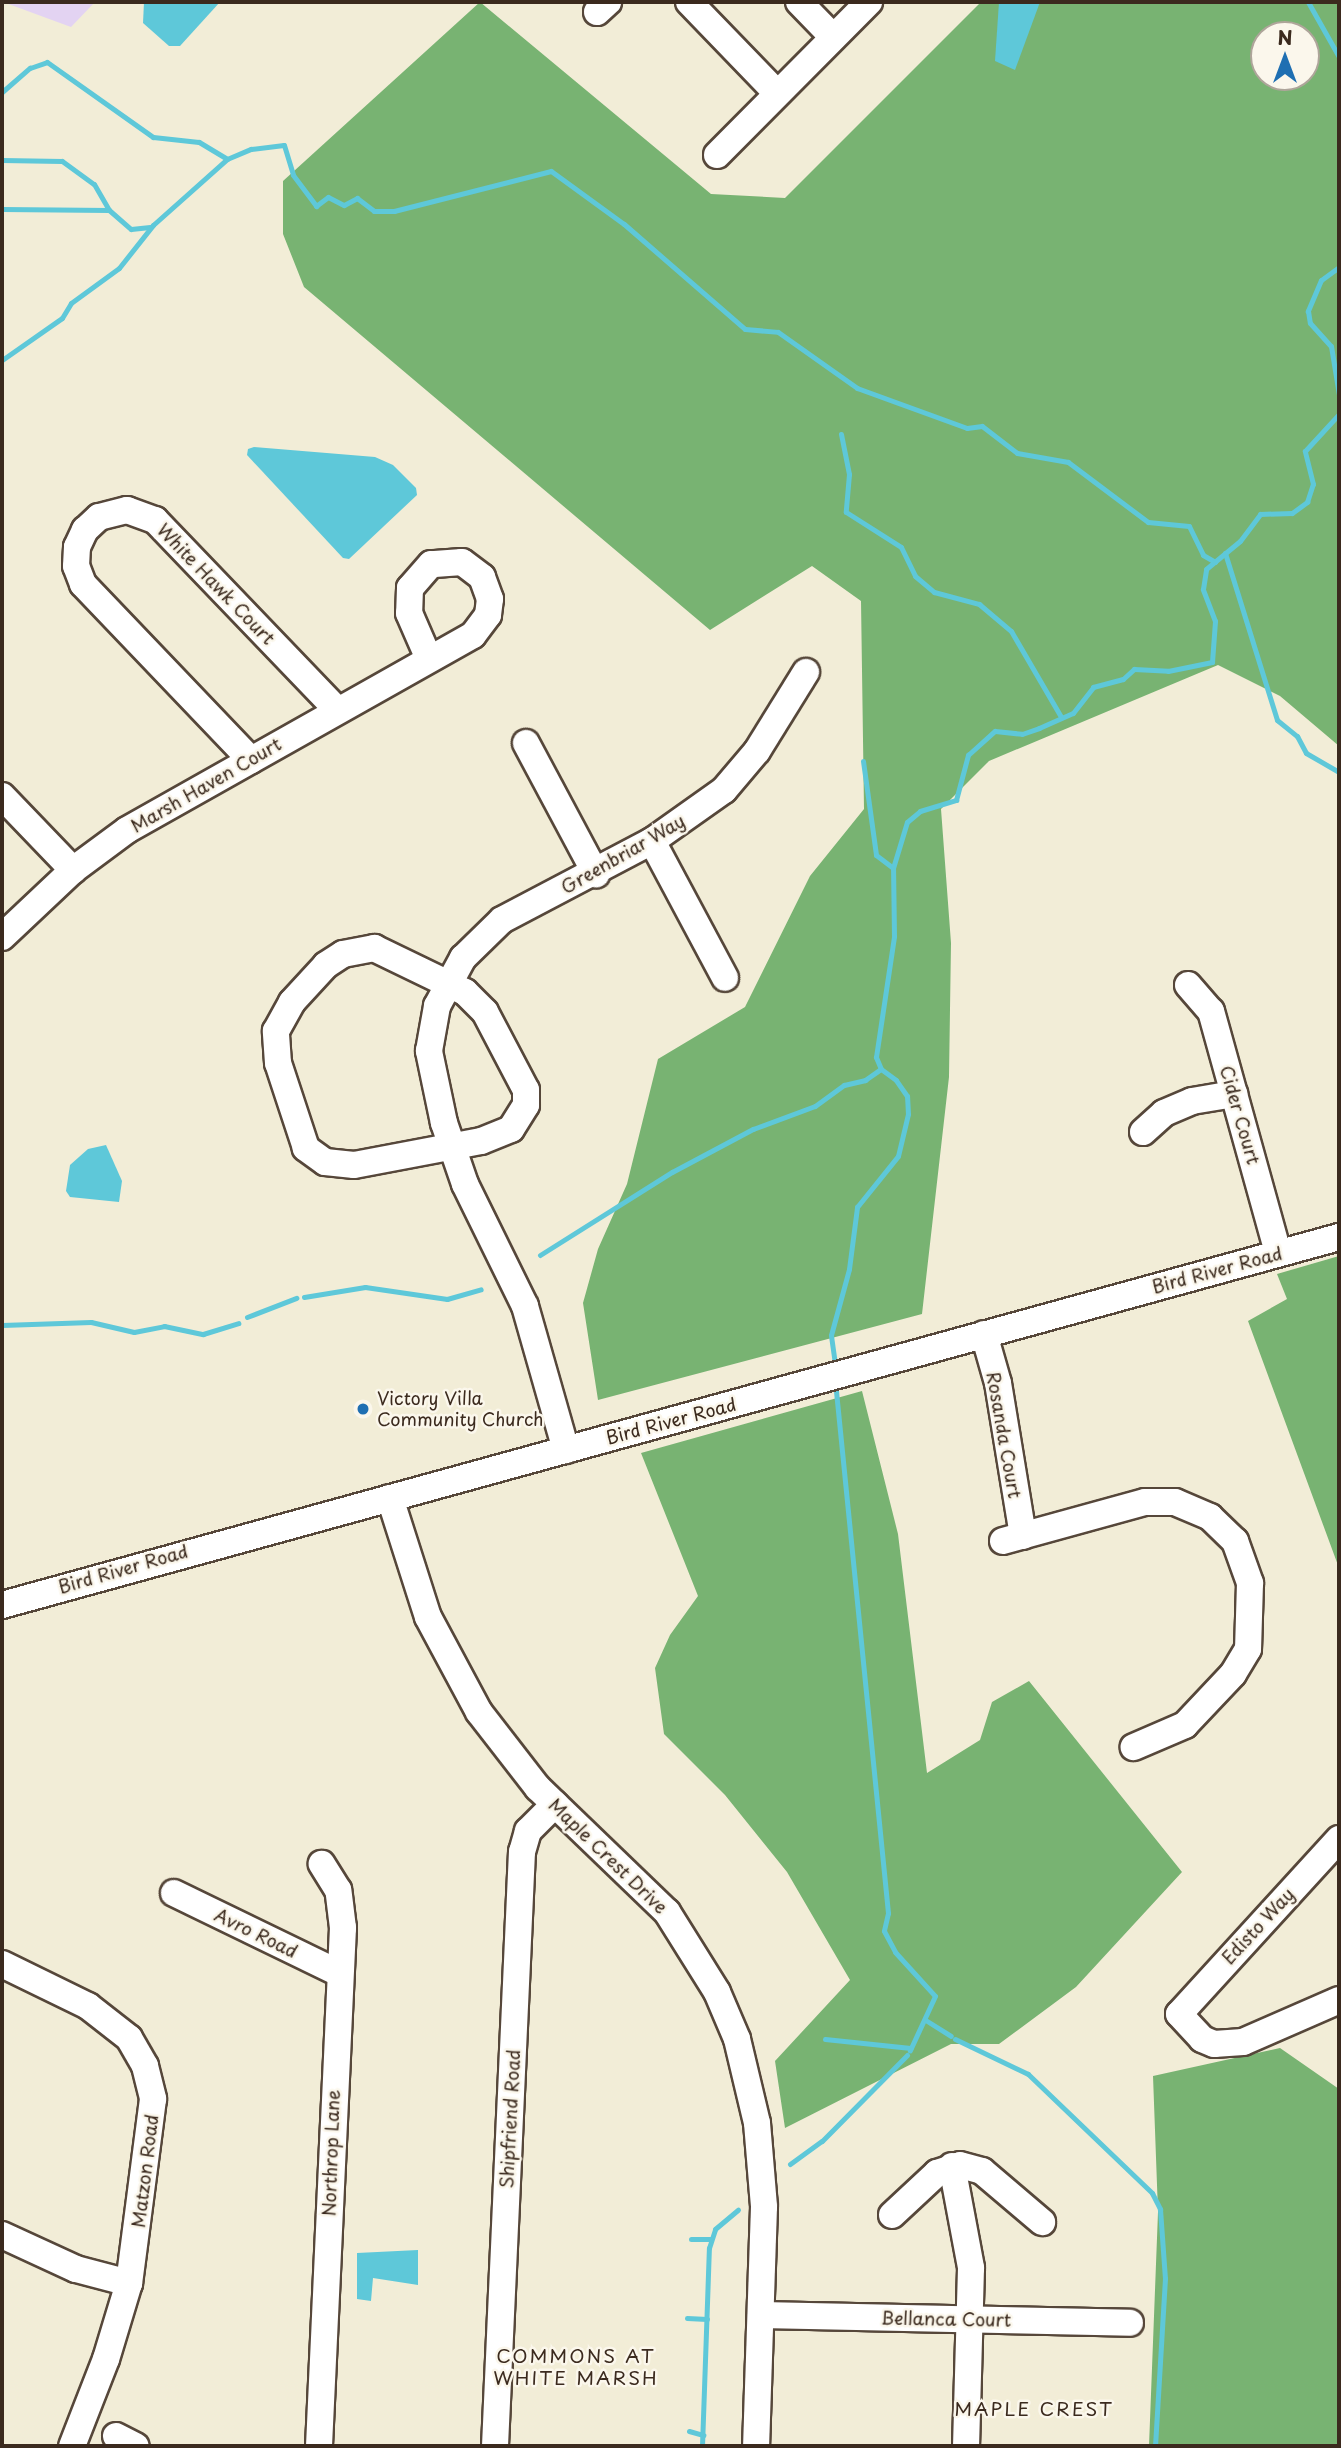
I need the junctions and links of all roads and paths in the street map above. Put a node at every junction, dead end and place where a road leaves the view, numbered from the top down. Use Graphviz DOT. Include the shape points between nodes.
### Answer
graph roads {
  1 [pos="689,2"];
  2 [pos="799,2"];
  3 [pos="869,2"];
  4 [pos="833,37"];
  5 [pos="777,93"];
  6 [pos="717,155"];
  7 [pos="429,659"];
  8 [pos="806,672"];
  9 [pos="336,709"];
  10 [pos="527,743"];
  11 [pos="251,760"];
  12 [pos="2,796"];
  13 [pos="652,841"];
  14 [pos="73,870"];
  15 [pos="596,874"];
  16 [pos="2,937"];
  17 [pos="725,978"];
  18 [pos="448,983"];
  19 [pos="1188,985"];
  20 [pos="1234,1094"];
  21 [pos="1143,1132"];
  22 [pos="452,1145"];
  23 [pos="1339,1237"];
  24 [pos="1278,1253"];
  25 [pos="984,1334"];
  26 [pos="566,1450"];
  27 [pos="390,1498"];
  28 [pos="2,1605"];
  29 [pos="1134,1747"];
  30 [pos="555,1804"];
  31 [pos="1339,1839"];
  32 [pos="322,1864"];
  33 [pos="174,1893"];
  34 [pos="2,1964"];
  35 [pos="339,1973"];
  36 [pos="1339,2000"];
  37 [pos="952,2166"];
  38 [pos="891,2215"];
  39 [pos="1042,2222"];
  40 [pos="2,2235"];
  41 [pos="129,2283"];
  42 [pos="762,2315"];
  43 [pos="973,2320"];
  44 [pos="1130,2323"];
  45 [pos="72,2446"];
  46 [pos="319,2446"];
  47 [pos="495,2446"];
  48 [pos="756,2446"];
  49 [pos="966,2446"];
  1 -- 5 [label="street"];
  2 -- 4 [label="street"];
  3 -- 4 [label="street"];
  4 -- 5 [label="street"];
  5 -- 6 [label="street"];
  7 -- 9 [label="street, Marsh Haven Court"];
  8 -- 13 [label="street, Greenbriar Way" via="740,774"];
  9 -- 11 [label="street, Marsh Haven Court"];
  9 -- 11 [label="street, White Hawk Court" via="155,520 127,510 99,517 85,530 77,547 76,566 83,584"];
  10 -- 15 [label="street"];
  11 -- 14 [label="street, Marsh Haven Court" via="127,830"];
  12 -- 14 [label="street"];
  13 -- 15 [label="street, Greenbriar Way"];
  13 -- 17 [label="street"];
  14 -- 16 [label="street, Marsh Haven Court"];
  15 -- 18 [label="street, Greenbriar Way" via="502,920 478,940"];
  18 -- 22 [label="street, Greenbriar Way" via="429,1031 429,1051"];
  18 -- 22 [label="street" via="475,999 485,1012 527,1090 526,1105 511,1129 481,1141"];
  18 -- 22 [label="street" via="388,951 374,948 343,954 326,965 292,1002 281,1018 275,1048 299,1135 316,1158 354,1165"];
  19 -- 20 [label="street, Cider Court" via="1211,1011"];
  20 -- 21 [label="street" via="1192,1101 1164,1113"];
  20 -- 24 [label="street, Cider Court"];
  22 -- 26 [label="street, Greenbriar Way" via="465,1184 525,1307"];
  23 -- 24 [label="street, Bird River Road"];
  24 -- 25 [label="street, Bird River Road"];
  25 -- 26 [label="street, Bird River Road"];
  25 -- 29 [label="street, Rosanda Court" via="998,1383 1013,1539 1145,1502 1175,1502 1210,1517 1235,1541 1250,1583 1248,1649 1233,1674 1185,1725"];
  26 -- 27 [label="street, Bird River Road"];
  27 -- 28 [label="street, Bird River Road"];
  27 -- 30 [label="street, Maple Crest Drive" via="418,1594 440,1643 480,1712 516,1762"];
  30 -- 42 [label="street, Maple Crest Drive" via="667,1912 690,1942 736,2035 750,2083 762,2168"];
  30 -- 47 [label="street, Shipfriend Road" via="524,1838"];
  31 -- 36 [label="street, Edisto Way" via="1179,2014 1202,2039 1214,2044 1243,2042"];
  32 -- 35 [label="street, Northrop Lane" via="334,1878 341,1907"];
  33 -- 35 [label="street, Avro Road"];
  34 -- 41 [label="street, Matzon Road" via="107,2019 130,2038 145,2066 154,2115"];
  35 -- 46 [label="street, Northrop Lane"];
  37 -- 38 [label="street" via="937,2173"];
  37 -- 39 [label="street" via="982,2171"];
  37 -- 43 [label="street" via="971,2268"];
  40 -- 41 [label="street" via="76,2269"];
  41 -- 45 [label="street, Matzon Road" via="109,2351"];
  42 -- 43 [label="street, Bellanca Court"];
  42 -- 48 [label="street, Maple Crest Drive"];
  43 -- 44 [label="street, Bellanca Court"];
  43 -- 49 [label="street"];
}
